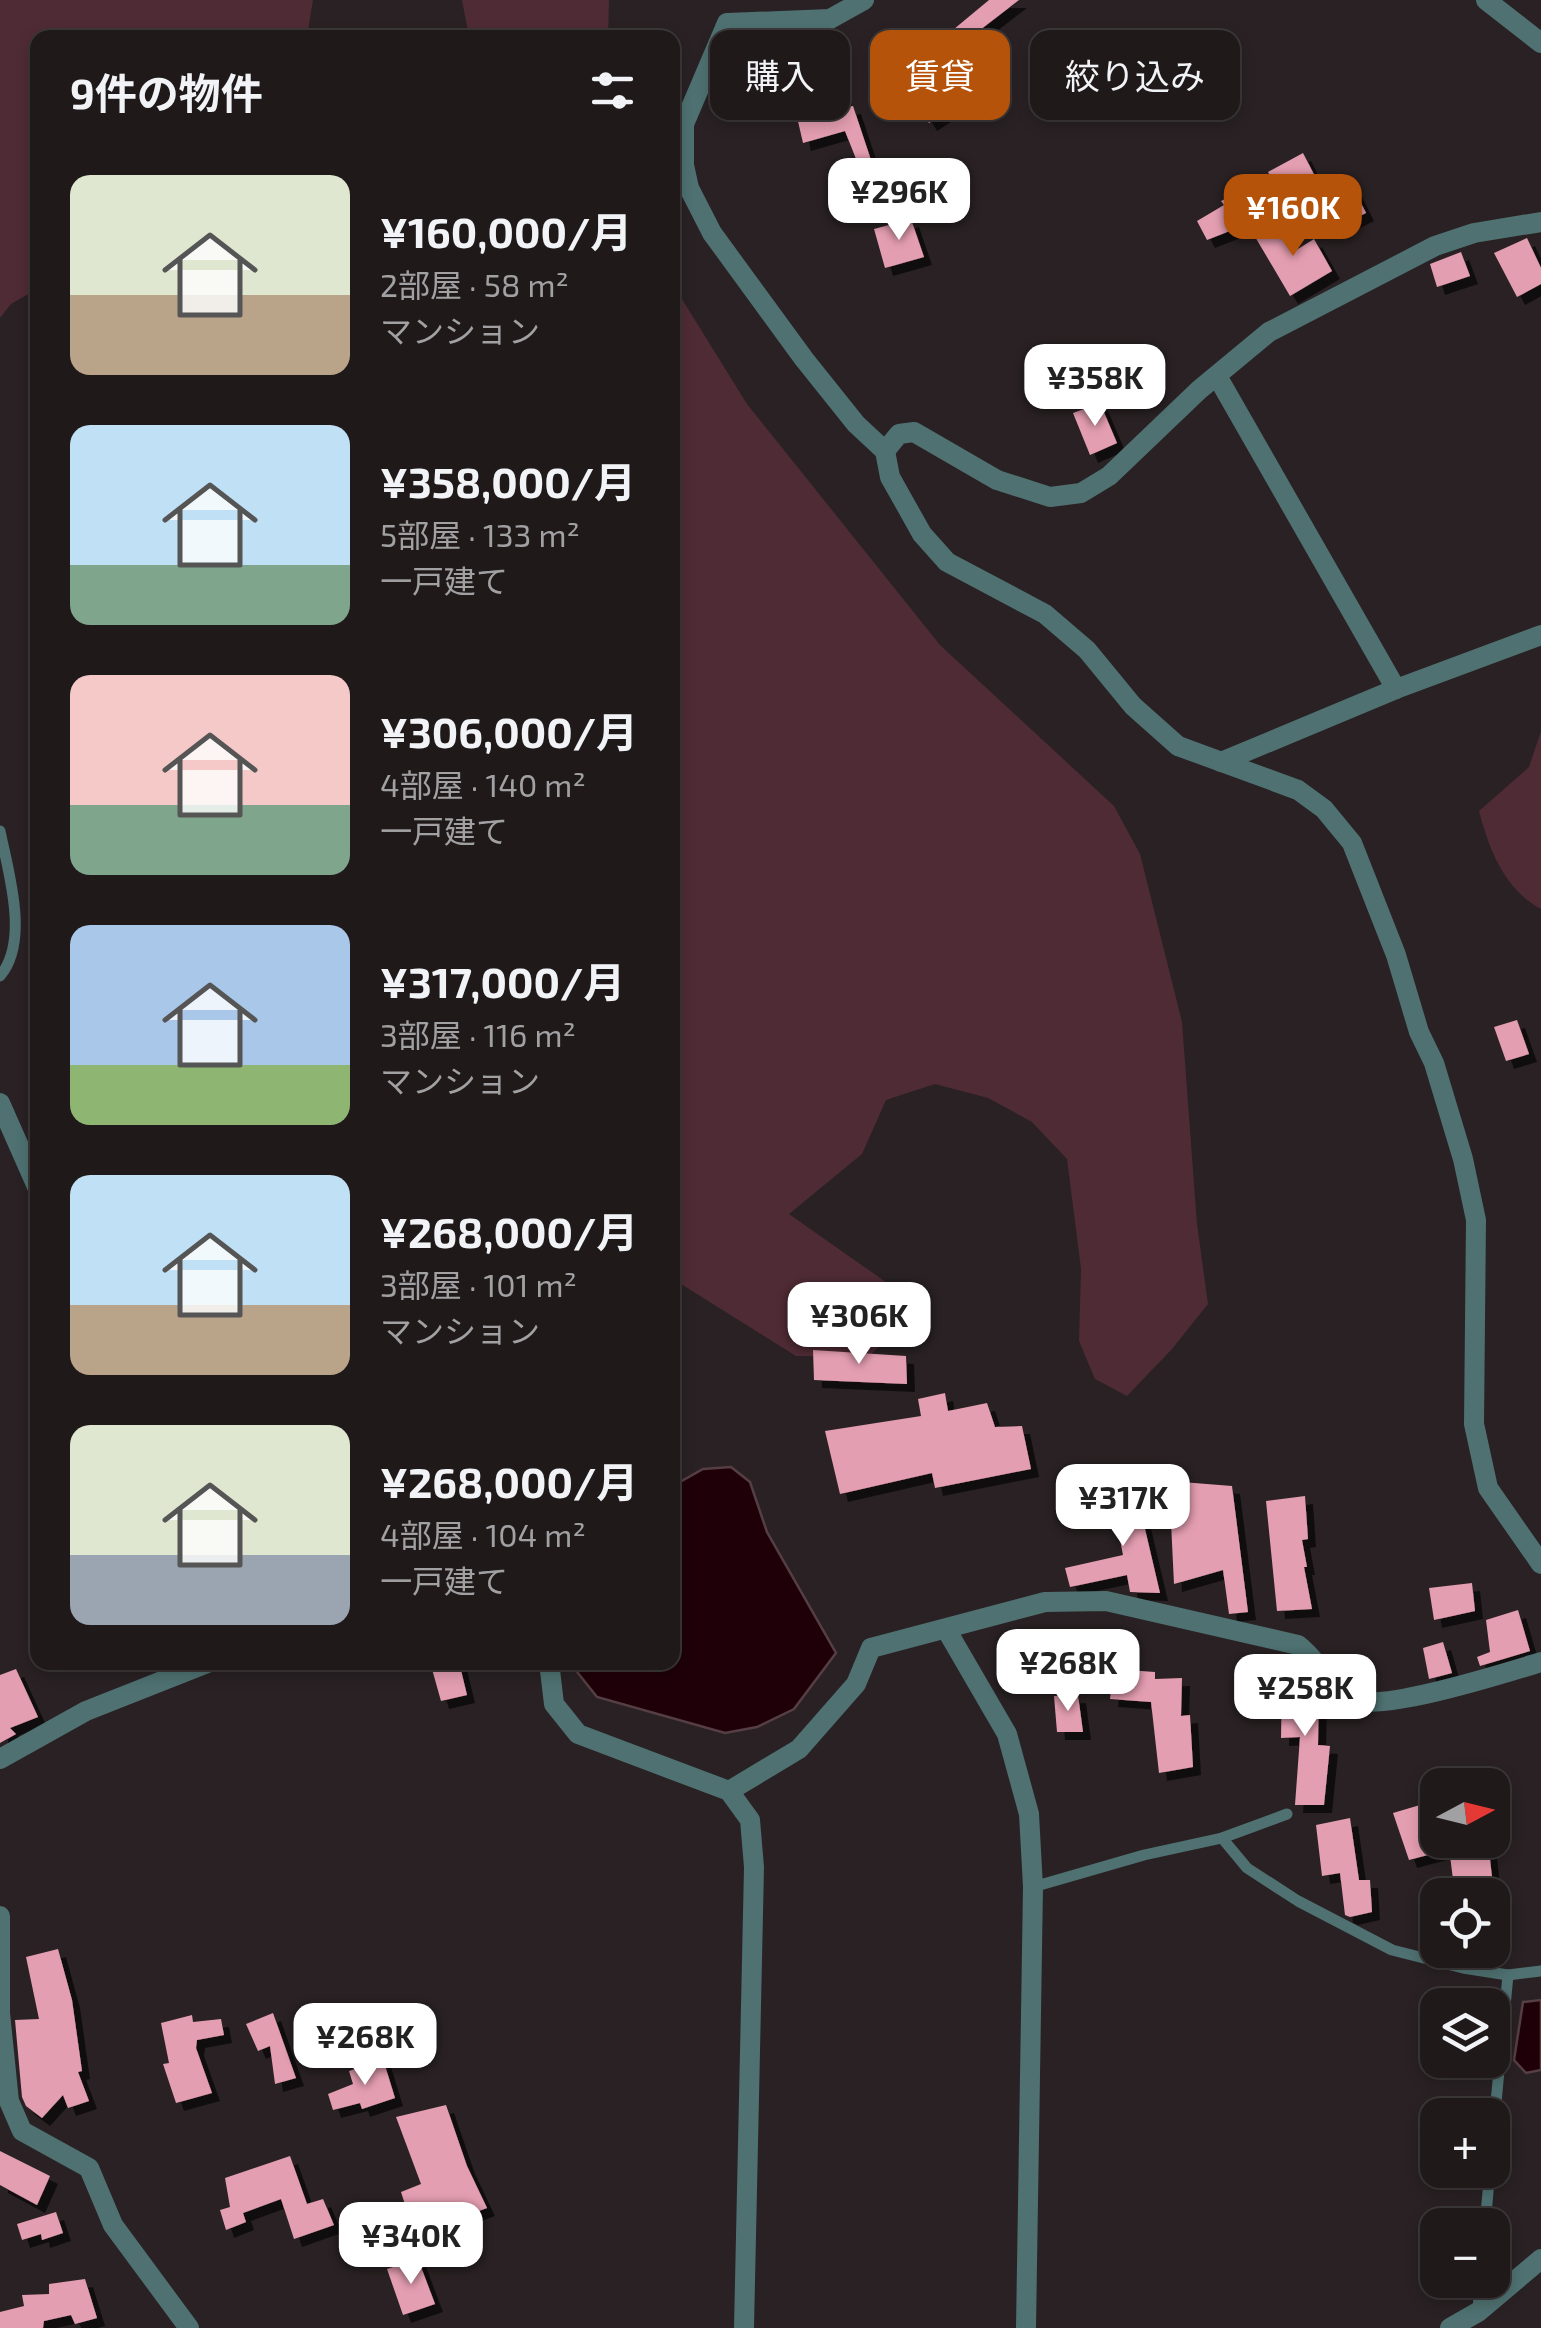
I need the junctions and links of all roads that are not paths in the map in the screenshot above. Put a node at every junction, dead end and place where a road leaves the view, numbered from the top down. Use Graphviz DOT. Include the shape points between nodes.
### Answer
graph roads {
  1 [pos="864,0"];
  2 [pos="1486,0"];
  3 [pos="1541,42"];
  4 [pos="1541,222"];
  5 [pos="1217,376"];
  6 [pos="885,450"];
  7 [pos="1541,635"];
  8 [pos="1396,689"];
  9 [pos="1221,762"];
  10 [pos="0,831"];
  11 [pos="0,976"];
  12 [pos="0,1102"];
  13 [pos="30,1171"];
  14 [pos="1541,1564"];
  15 [pos="946,1629"];
  16 [pos="1541,1662"];
  17 [pos="190,1670"];
  18 [pos="550,1670"];
  19 [pos="0,1759"];
  20 [pos="730,1791"];
  21 [pos="1287,1814"];
  22 [pos="1222,1838"];
  23 [pos="1033,1887"];
  24 [pos="0,1916"];
  25 [pos="1541,1971"];
  26 [pos="1508,1976"];
  27 [pos="1496,2098"];
  28 [pos="1541,2259"];
  29 [pos="1479,2298"];
  30 [pos="1478,2312"];
  31 [pos="189,2328"];
  32 [pos="744,2328"];
  33 [pos="1026,2328"];
  34 [pos="1450,2328"];
  1 -- 6 [label="street" via="830,19 727,23 684,124 684,165 712,232 804,359"];
  2 -- 3 [label="street"];
  4 -- 5 [label="street" via="1474,233 1401,262 1270,332"];
  5 -- 6 [label="street" via="1109,476 1081,493 1050,497 997,480 914,432 900,434"];
  5 -- 8 [label="street"];
  6 -- 9 [label="street" via="890,477 922,534 947,562 1045,614 1178,746"];
  7 -- 8 [label="street"];
  8 -- 9 [label="street"];
  9 -- 14 [label="street" via="1298,790 1324,808 1352,843 1434,1064 1476,1220 1474,1424 1488,1488"];
  10 -- 11 [label="lane" via="17,922"];
  12 -- 13 [label="street"];
  15 -- 16 [label="street" via="1044,1602 1106,1601 1298,1645 1336,1686 1370,1702"];
  15 -- 20 [label="street" via="872,1648 856,1684 799,1748"];
  15 -- 23 [label="street" via="1007,1734 1028,1814"];
  17 -- 19 [label="street" via="86,1711"];
  18 -- 20 [label="street" via="554,1704 578,1734"];
  20 -- 32 [label="street" via="750,1820 754,1867"];
  21 -- 22 [label="lane"];
  22 -- 23 [label="lane"];
  22 -- 26 [label="lane" via="1247,1868 1392,1950"];
  23 -- 33 [label="street"];
  24 -- 31 [label="street" via="0,2014 9,2101 22,2131 89,2168 113,2225"];
  25 -- 26 [label="lane"];
  26 -- 27 [label="lane"];
  28 -- 30 [label="street"];
  29 -- 30 [label="lane"];
  30 -- 34 [label="street"];
}
